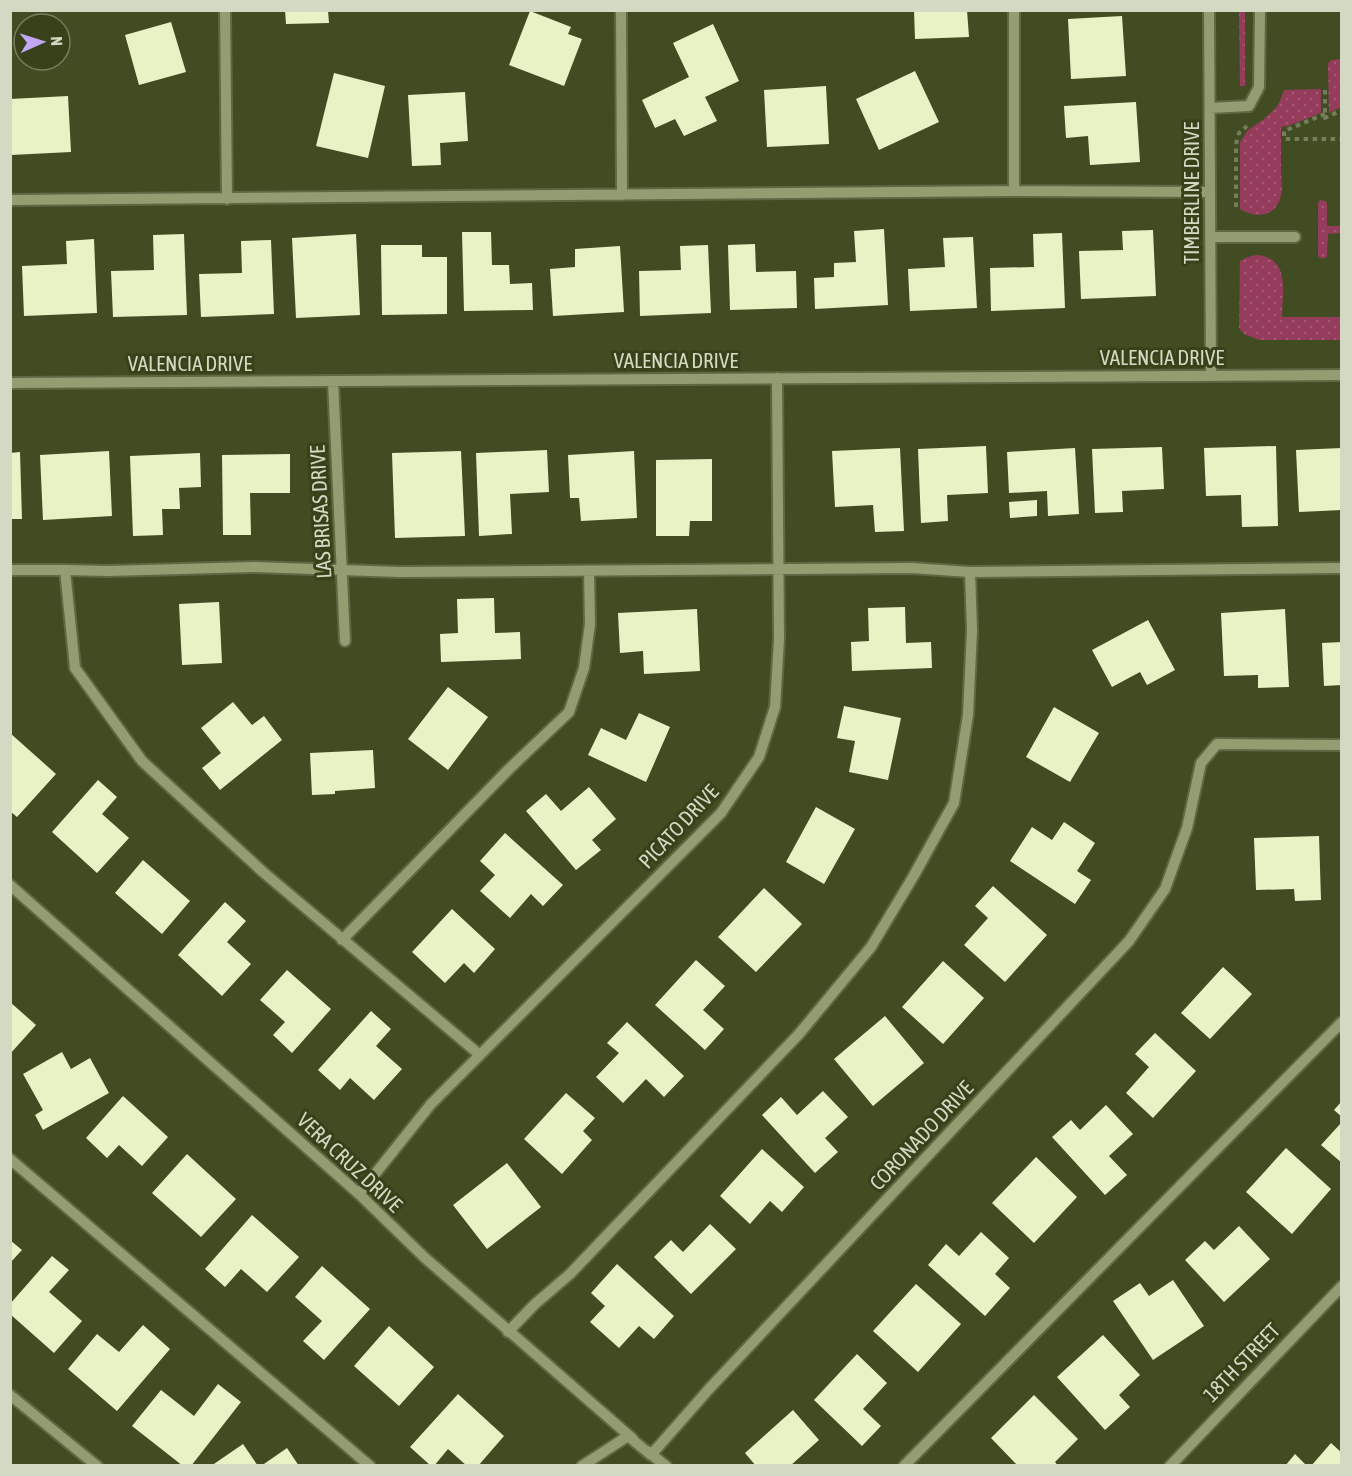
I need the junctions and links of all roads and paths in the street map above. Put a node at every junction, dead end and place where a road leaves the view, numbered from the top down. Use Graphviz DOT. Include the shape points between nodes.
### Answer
graph roads {
  1 [pos="225,10"];
  2 [pos="621,10"];
  3 [pos="1014,10"];
  4 [pos="1209,10"];
  5 [pos="1260,10"];
  6 [pos="1325,90"];
  7 [pos="1210,108"];
  8 [pos="1341,110"];
  9 [pos="1325,114"];
  10 [pos="1253,121"];
  11 [pos="1341,139"];
  12 [pos="1014,191"];
  13 [pos="1210,192"];
  14 [pos="622,195"];
  15 [pos="226,198"];
  16 [pos="10,200"];
  17 [pos="1236,207"];
  18 [pos="1210,237"];
  19 [pos="1295,237"];
  20 [pos="1341,375"];
  21 [pos="1210,376"];
  22 [pos="777,378"];
  23 [pos="333,381"];
  24 [pos="10,383"];
  25 [pos="1341,568"];
  26 [pos="342,569"];
  27 [pos="778,569"];
  28 [pos="10,570"];
  29 [pos="65,570"];
  30 [pos="589,571"];
  31 [pos="970,572"];
  32 [pos="345,641"];
  33 [pos="1341,745"];
  34 [pos="10,885"];
  35 [pos="342,939"];
  36 [pos="1341,1022"];
  37 [pos="480,1055"];
  38 [pos="10,1159"];
  39 [pos="359,1194"];
  40 [pos="1341,1286"];
  41 [pos="508,1332"];
  42 [pos="12,1400"];
  43 [pos="651,1455"];
  44 [pos="97,1466"];
  45 [pos="370,1466"];
  46 [pos="582,1466"];
  47 [pos="666,1466"];
  48 [pos="904,1466"];
  49 [pos="1170,1466"];
  1 -- 15 [label="street"];
  2 -- 14 [label="street"];
  3 -- 12 [label="street"];
  4 -- 7 [label="street, TIMBERLINE DRIVE"];
  5 -- 7 [label="street" via="1259,87 1249,106"];
  6 -- 9 [label="path"];
  7 -- 13 [label="street, TIMBERLINE DRIVE"];
  8 -- 9 [label="path" via="1325,118"];
  9 -- 11 [label="path" via="1284,131 1284,139"];
  10 -- 17 [label="path" via="1239,133 1236,144"];
  12 -- 13 [label="street"];
  12 -- 14 [label="street"];
  13 -- 18 [label="street, TIMBERLINE DRIVE"];
  14 -- 15 [label="street"];
  15 -- 16 [label="street"];
  18 -- 19 [label="street"];
  18 -- 21 [label="street, TIMBERLINE DRIVE"];
  20 -- 21 [label="street, VALENCIA DRIVE"];
  21 -- 22 [label="street, VALENCIA DRIVE"];
  22 -- 23 [label="street, VALENCIA DRIVE"];
  22 -- 27 [label="street, PICATO DRIVE"];
  23 -- 24 [label="street, VALENCIA DRIVE"];
  23 -- 26 [label="street, LAS BRISAS DRIVE"];
  25 -- 31 [label="street"];
  26 -- 29 [label="street"];
  26 -- 30 [label="street"];
  26 -- 32 [label="street, LAS BRISAS DRIVE"];
  27 -- 30 [label="street"];
  27 -- 31 [label="street" via="912,568"];
  27 -- 37 [label="street, PICATO DRIVE" via="775,707 759,757 721,813"];
  28 -- 29 [label="street"];
  29 -- 35 [label="street" via="75,668 142,760"];
  30 -- 35 [label="street" via="590,624 584,668 569,711"];
  31 -- 41 [label="street" via="968,715 954,803 871,947 799,1034 570,1274"];
  33 -- 43 [label="street, CORONADO DRIVE" via="1216,744 1201,762 1187,828 1165,889 1129,941"];
  34 -- 39 [label="street, VERA CRUZ DRIVE"];
  35 -- 37 [label="street"];
  36 -- 48 [label="street"];
  37 -- 39 [label="street, PICATO DRIVE" via="431,1104"];
  38 -- 45 [label="street"];
  39 -- 41 [label="street, VERA CRUZ DRIVE"];
  40 -- 49 [label="street, 18TH STREET"];
  41 -- 43 [label="street, VERA CRUZ DRIVE"];
  42 -- 44 [label="street"];
  43 -- 46 [label="street" via="628,1436"];
  43 -- 47 [label="street, VERA CRUZ DRIVE"];
}
